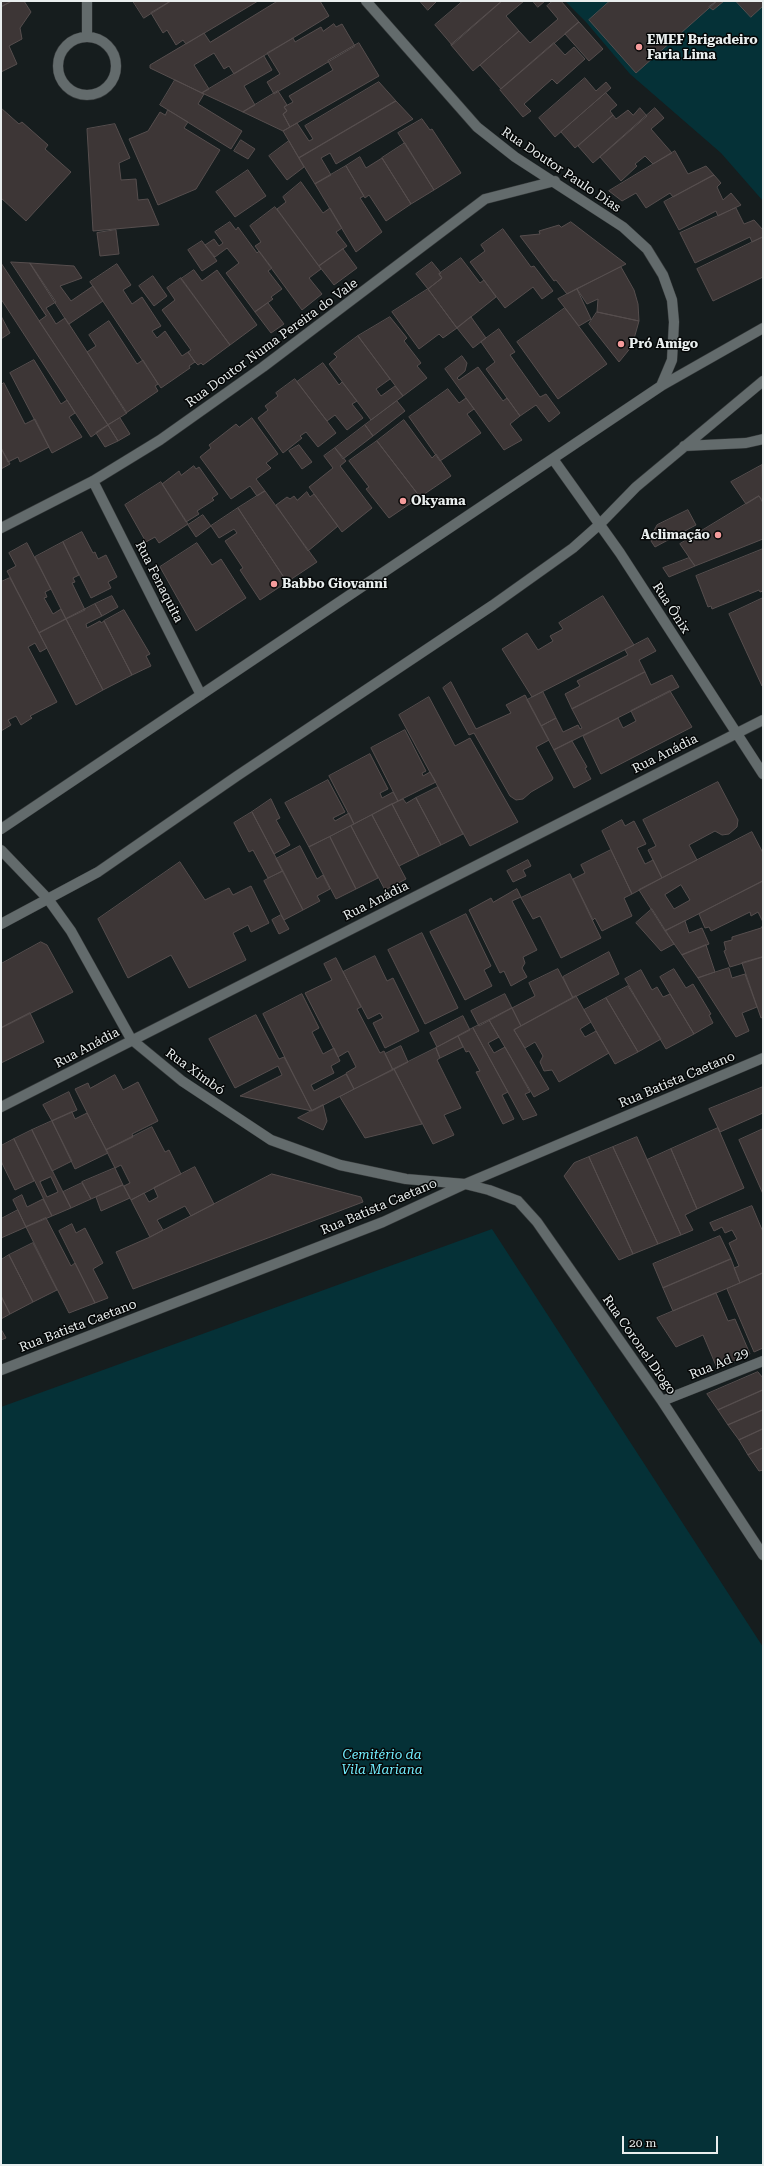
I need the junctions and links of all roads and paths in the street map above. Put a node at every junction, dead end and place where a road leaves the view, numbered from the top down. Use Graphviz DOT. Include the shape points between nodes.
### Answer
graph roads {
  1 [pos="87,1"];
  2 [pos="366,1"];
  3 [pos="87,37"];
  4 [pos="555,181"];
  5 [pos="763,328"];
  6 [pos="763,382"];
  7 [pos="660,386"];
  8 [pos="763,439"];
  9 [pos="684,446"];
  10 [pos="553,459"];
  11 [pos="93,480"];
  12 [pos="600,524"];
  13 [pos="1,528"];
  14 [pos="201,694"];
  15 [pos="763,720"];
  16 [pos="736,732"];
  17 [pos="763,774"];
  18 [pos="1,829"];
  19 [pos="1,850"];
  20 [pos="48,898"];
  21 [pos="1,924"];
  22 [pos="131,1039"];
  23 [pos="763,1058"];
  24 [pos="1,1107"];
  25 [pos="465,1184"];
  26 [pos="763,1361"];
  27 [pos="1,1370"];
  28 [pos="662,1401"];
  29 [pos="763,1555"];
  1 -- 3 [label="street"];
  2 -- 4 [label="street, Rua Doutor Paulo Dias" via="477,127 515,157"];
  3 -- 3 [label="street" via="103,42 109,47 114,54 116,70 114,78 103,90 87,95 79,94 66,85 61,78 59,62 66,46 75,39"];
  4 -- 7 [label="street, Rua Doutor Paulo Dias" via="623,226 647,249 663,275 672,300 674,322 672,360"];
  4 -- 11 [label="street, Rua Doutor Numa Pereira do Vale" via="485,199 263,368 160,440"];
  5 -- 7 [label="street"];
  6 -- 9 [label="street"];
  7 -- 10 [label="street"];
  8 -- 9 [label="street" via="746,443"];
  9 -- 12 [label="street" via="636,487"];
  10 -- 12 [label="street, Rua Ônix"];
  10 -- 14 [label="street"];
  11 -- 13 [label="street, Rua Doutor Numa Pereira do Vale"];
  11 -- 14 [label="street, Rua Fenaquita"];
  12 -- 16 [label="street, Rua Ônix"];
  12 -- 20 [label="street" via="573,548 481,614 98,872"];
  14 -- 18 [label="street"];
  15 -- 16 [label="street, Rua Anádia"];
  16 -- 17 [label="street, Rua Ônix"];
  16 -- 22 [label="street, Rua Anádia"];
  19 -- 20 [label="street, Rua Ximbó"];
  20 -- 21 [label="street"];
  20 -- 22 [label="street, Rua Ximbó" via="71,931"];
  22 -- 24 [label="street, Rua Anádia"];
  22 -- 25 [label="street, Rua Ximbó" via="182,1080 271,1140 340,1165 406,1179"];
  23 -- 25 [label="street, Rua Batista Caetano"];
  25 -- 27 [label="street, Rua Batista Caetano" via="383,1222"];
  25 -- 28 [label="street, Rua Coronel Diogo" via="518,1201 537,1222"];
  26 -- 28 [label="street, Rua Ad 29"];
  28 -- 29 [label="street, Rua Coronel Diogo"];
}
